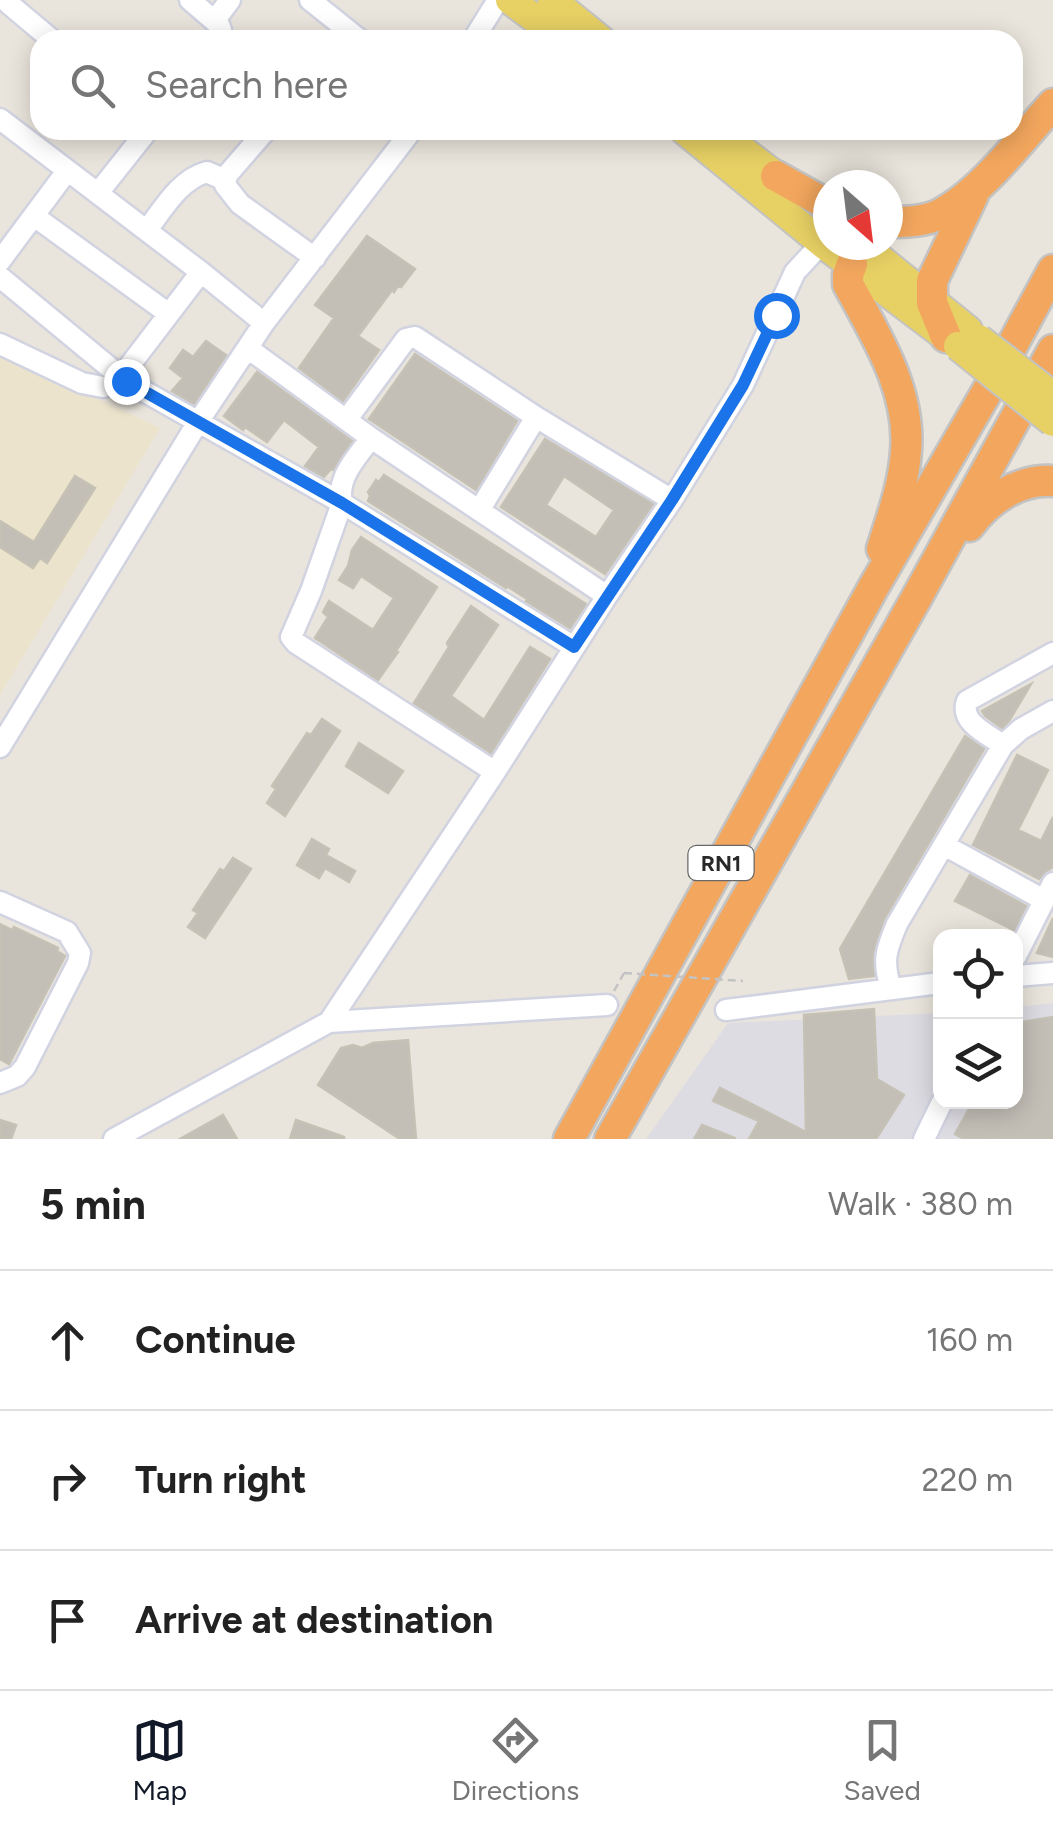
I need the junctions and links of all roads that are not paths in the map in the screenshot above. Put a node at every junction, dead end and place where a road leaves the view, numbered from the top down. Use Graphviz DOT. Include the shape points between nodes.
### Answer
graph roads {
  1 [pos="190,0"];
  2 [pos="230,0"];
  3 [pos="310,0"];
  4 [pos="498,0"];
  5 [pos="510,0"];
  6 [pos="552,0"];
  7 [pos="6,5"];
  8 [pos="39,30"];
  9 [pos="214,30"];
  10 [pos="220,30"];
  11 [pos="348,30"];
  12 [pos="479,30"];
  13 [pos="550,30"];
  14 [pos="588,30"];
  15 [pos="1053,104"];
  16 [pos="0,119"];
  17 [pos="1023,137"];
  18 [pos="140,140"];
  19 [pos="258,140"];
  20 [pos="404,140"];
  21 [pos="698,140"];
  22 [pos="729,140"];
  23 [pos="1020,140"];
  24 [pos="67,171"];
  25 [pos="776,176"];
  26 [pos="225,180"];
  27 [pos="976,188"];
  28 [pos="98,193"];
  29 [pos="813,197"];
  30 [pos="34,216"];
  31 [pos="813,217"];
  32 [pos="813,221"];
  33 [pos="903,222"];
  34 [pos="147,230"];
  35 [pos="813,247"];
  36 [pos="316,258"];
  37 [pos="856,260"];
  38 [pos="869,260"];
  39 [pos="871,260"];
  40 [pos="0,261"];
  41 [pos="1053,270"];
  42 [pos="201,272"];
  43 [pos="0,277"];
  44 [pos="932,303"];
  45 [pos="169,314"];
  46 [pos="264,323"];
  47 [pos="957,338"];
  48 [pos="0,344"];
  49 [pos="249,348"];
  50 [pos="1053,350"];
  51 [pos="126,381"];
  52 [pos="1053,396"];
  53 [pos="536,417"];
  54 [pos="347,420"];
  55 [pos="198,422"];
  56 [pos="1053,422"];
  57 [pos="372,438"];
  58 [pos="1053,481"];
  59 [pos="672,500"];
  60 [pos="342,503"];
  61 [pos="480,509"];
  62 [pos="873,588"];
  63 [pos="607,596"];
  64 [pos="917,597"];
  65 [pos="574,647"];
  66 [pos="1053,653"];
  67 [pos="1053,711"];
  68 [pos="1003,746"];
  69 [pos="0,747"];
  70 [pos="494,772"];
  71 [pos="944,845"];
  72 [pos="1049,892"];
  73 [pos="0,902"];
  74 [pos="1023,942"];
  75 [pos="1053,973"];
  76 [pos="1023,975"];
  77 [pos="933,984"];
  78 [pos="890,988"];
  79 [pos="607,1005"];
  80 [pos="726,1010"];
  81 [pos="330,1022"];
  82 [pos="0,1083"];
  83 [pos="939,1109"];
  84 [pos="114,1139"];
  85 [pos="569,1139"];
  86 [pos="610,1139"];
  87 [pos="924,1139"];
  1 -- 9 [label="street"];
  2 -- 10 [label="street"];
  3 -- 11 [label="street"];
  4 -- 12 [label="street"];
  5 -- 13 [label="main road"];
  6 -- 14 [label="main road"];
  7 -- 8 [label="street"];
  15 -- 17 [label="highway"];
  16 -- 24 [label="street"];
  18 -- 28 [label="street"];
  19 -- 26 [label="street"];
  20 -- 36 [label="street"];
  21 -- 32 [label="main road"];
  22 -- 25 [label="main road"];
  23 -- 27 [label="highway"];
  24 -- 28 [label="street"];
  24 -- 30 [label="street"];
  25 -- 29 [label="highway"];
  25 -- 31 [label="main road"];
  26 -- 34 [label="street" via="207,172 192,177"];
  26 -- 36 [label="street" via="240,204"];
  27 -- 33 [label="highway" via="941,214"];
  27 -- 44 [label="highway" via="934,273"];
  28 -- 34 [label="street"];
  30 -- 40 [label="street"];
  30 -- 45 [label="street"];
  34 -- 42 [label="street"];
  35 -- 59 [label="street" via="743,385"];
  36 -- 46 [label="street"];
  37 -- 62 [label="highway" via="848,284 894,376 907,430 903,474"];
  38 -- 47 [label="main road"];
  39 -- 44 [label="main road"];
  41 -- 62 [label="highway, RN1"];
  42 -- 45 [label="street"];
  42 -- 46 [label="street"];
  43 -- 51 [label="street"];
  44 -- 47 [label="highway"];
  45 -- 51 [label="street" via="127,369"];
  46 -- 49 [label="street"];
  47 -- 52 [label="main road, bridge"];
  47 -- 56 [label="main road, bridge"];
  48 -- 51 [label="street" via="82,383"];
  49 -- 54 [label="street"];
  49 -- 55 [label="street"];
  50 -- 64 [label="highway, RN1"];
  51 -- 55 [label="street"];
  53 -- 54 [label="street" via="410,337"];
  53 -- 59 [label="street"];
  53 -- 61 [label="street"];
  54 -- 57 [label="street"];
  55 -- 60 [label="street"];
  55 -- 69 [label="street"];
  57 -- 60 [label="street" via="341,483"];
  57 -- 61 [label="street"];
  58 -- 64 [label="highway" via="1025,483 988,504"];
  59 -- 63 [label="street"];
  60 -- 65 [label="street"];
  60 -- 70 [label="street" via="293,640"];
  61 -- 63 [label="street"];
  62 -- 85 [label="highway, RN1"];
  63 -- 65 [label="street"];
  64 -- 86 [label="highway, RN1"];
  65 -- 70 [label="street"];
  66 -- 68 [label="street" via="967,700 964,714"];
  67 -- 68 [label="street"];
  68 -- 71 [label="street"];
  70 -- 81 [label="street"];
  71 -- 72 [label="street"];
  71 -- 78 [label="street" via="887,946"];
  72 -- 74 [label="street"];
  73 -- 82 [label="street" via="67,932 80,953 25,1068"];
  75 -- 76 [label="street"];
  77 -- 78 [label="street"];
  78 -- 80 [label="street"];
  79 -- 81 [label="street"];
  81 -- 84 [label="street"];
  83 -- 87 [label="street"];
}
